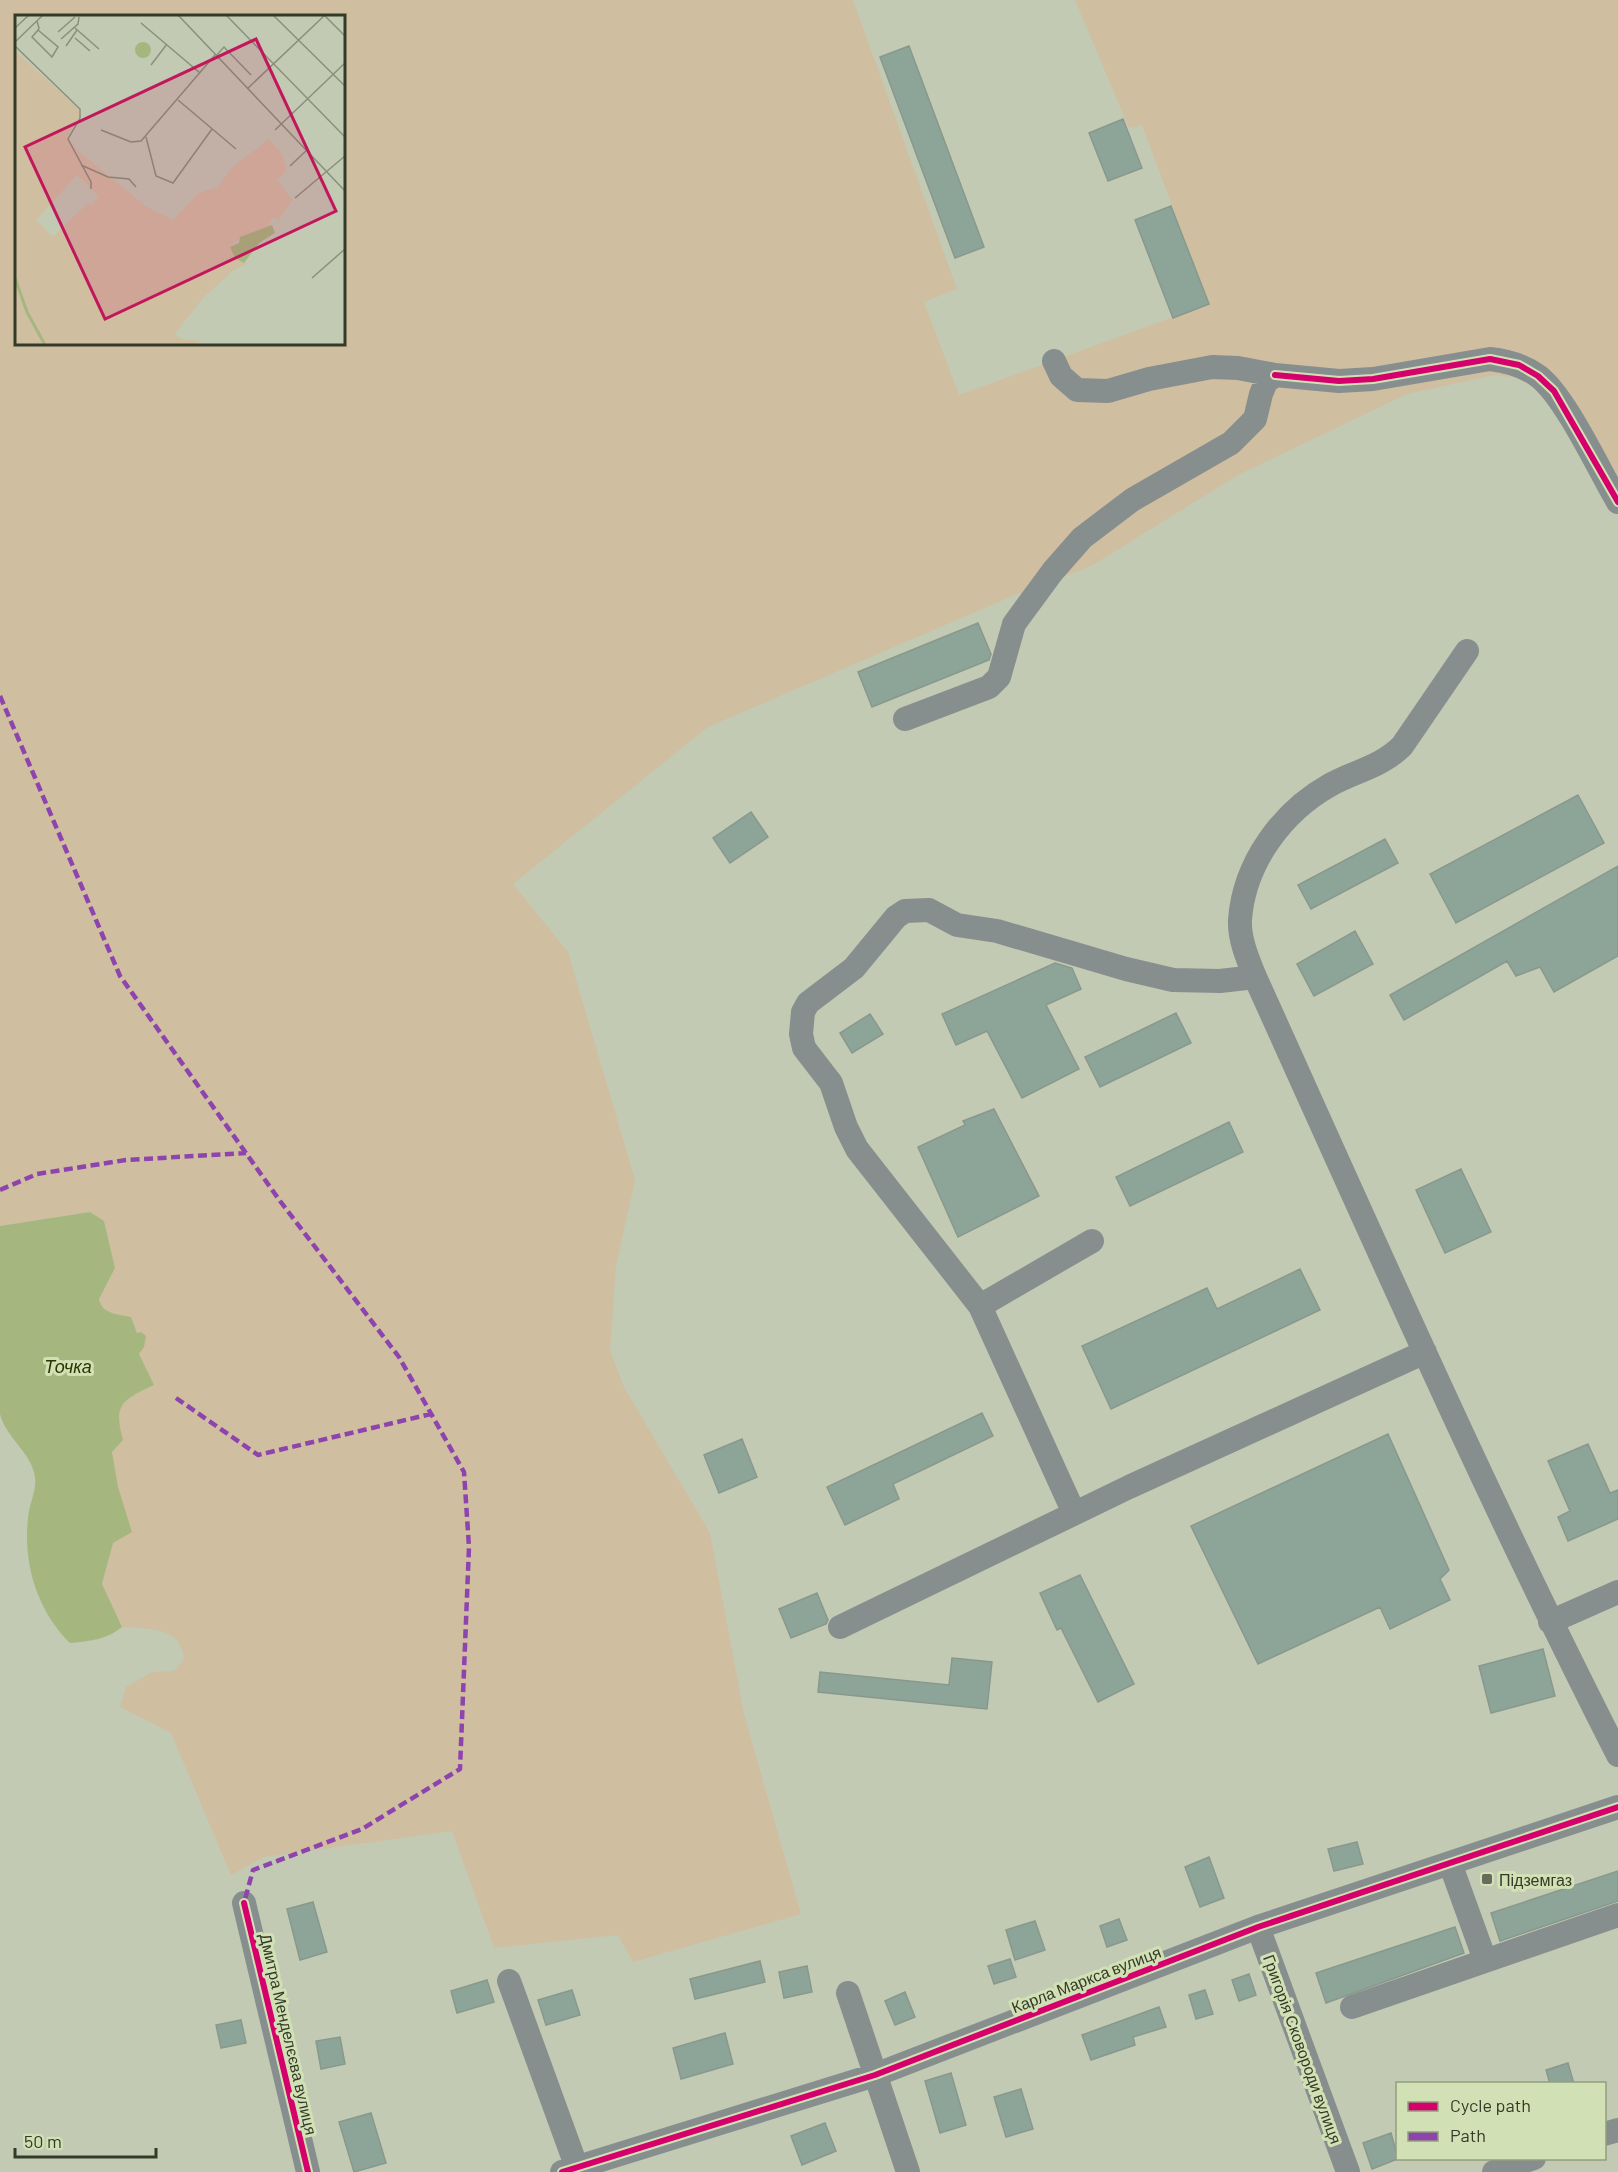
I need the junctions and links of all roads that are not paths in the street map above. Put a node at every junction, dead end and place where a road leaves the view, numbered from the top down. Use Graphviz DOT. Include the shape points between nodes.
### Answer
graph roads {
  1 [pos="1054,361"];
  2 [pos="1275,375"];
  3 [pos="1618,502"];
  4 [pos="1467,651"];
  5 [pos="905,719"];
  6 [pos="1255,977"];
  7 [pos="1092,1241"];
  8 [pos="980,1306"];
  9 [pos="1425,1352"];
  10 [pos="1074,1513"];
  11 [pos="1618,1592"];
  12 [pos="1550,1622"];
  13 [pos="840,1627"];
  14 [pos="1618,1755"];
  15 [pos="1618,1807"];
  16 [pos="1450,1863"];
  17 [pos="244,1903"];
  18 [pos="1618,1915"];
  19 [pos="1258,1927"];
  20 [pos="1485,1960"];
  21 [pos="509,1981"];
  22 [pos="848,1993"];
  23 [pos="1352,2007"];
  24 [pos="875,2075"];
  25 [pos="1528,2160"];
  26 [pos="569,2170"];
  27 [pos="308,2172"];
  28 [pos="908,2172"];
  29 [pos="1348,2172"];
  30 [pos="1494,2172"];
  1 -- 2 [label="street" via="1061,376 1077,390 1108,391 1212,367"];
  2 -- 3 [label="street" via="1340,381 1490,359 1519,364 1554,391"];
  2 -- 5 [label="street" via="1266,382 1255,419 1231,443 1132,500 1082,538 1014,624 999,677 989,687"];
  4 -- 6 [label="street" via="1391,757 1304,801 1267,840 1248,885 1240,921"];
  6 -- 8 [label="street" via="1173,980 997,931 957,925 929,910 915,909 896,917 854,968 808,1003 802,1022 804,1048 831,1083 857,1149"];
  6 -- 9 [label="street"];
  7 -- 8 [label="street"];
  8 -- 10 [label="street"];
  9 -- 10 [label="street"];
  9 -- 12 [label="street"];
  10 -- 13 [label="street"];
  11 -- 12 [label="street"];
  12 -- 14 [label="street"];
  15 -- 16 [label="street, Карла Маркса вулиця"];
  16 -- 19 [label="street, Карла Маркса вулиця"];
  16 -- 20 [label="street"];
  17 -- 27 [label="street, Дмитра Менделєєва вулиця"];
  18 -- 20 [label="street"];
  19 -- 24 [label="street, Карла Маркса вулиця"];
  19 -- 29 [label="street, Григорія Сковороди вулиця"];
  20 -- 23 [label="street"];
  21 -- 26 [label="street"];
  22 -- 24 [label="street"];
  24 -- 26 [label="street, Карла Маркса вулиця"];
  24 -- 28 [label="street"];
  25 -- 30 [label="street"];
}
